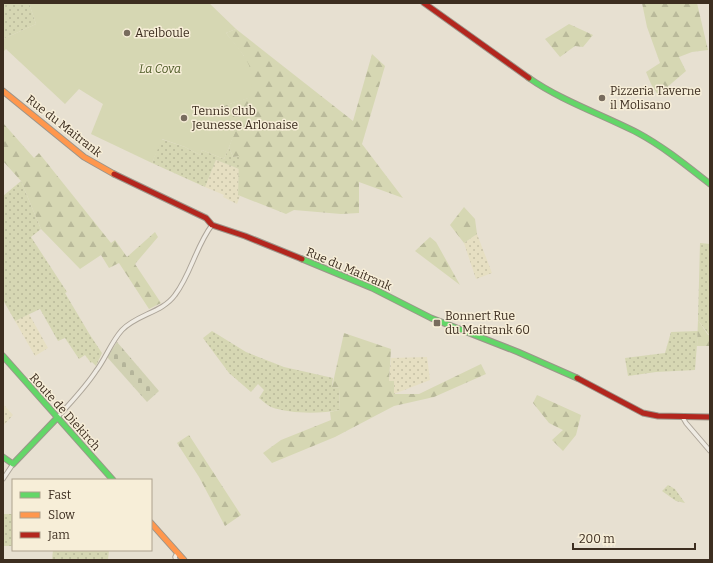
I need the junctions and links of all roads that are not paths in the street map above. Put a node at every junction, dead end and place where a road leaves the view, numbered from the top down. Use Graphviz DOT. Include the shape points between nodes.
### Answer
graph roads {
  1 [pos="424,3"];
  2 [pos="3,91"];
  3 [pos="710,184"];
  4 [pos="212,225"];
  5 [pos="3,356"];
  6 [pos="682,416"];
  7 [pos="710,417"];
  8 [pos="57,418"];
  9 [pos="710,451"];
  10 [pos="3,456"];
  11 [pos="13,464"];
  12 [pos="3,479"];
  13 [pos="112,479"];
  14 [pos="152,524"];
  15 [pos="177,553"];
  16 [pos="176,560"];
  17 [pos="184,560"];
  1 -- 3 [label="street" via="535,82 652,142"];
  2 -- 4 [label="street, Rue du Maitrank" via="84,157 206,218"];
  4 -- 6 [label="street, Rue du Maitrank" via="372,288 440,322 518,352 590,384 643,413"];
  4 -- 8 [label="street" via="172,300 136,319 122,331 96,371"];
  5 -- 8 [label="street, Route de Diekirch"];
  6 -- 7 [label="street, Rue du Maitrank"];
  6 -- 9 [label="street"];
  8 -- 11 [label="street"];
  8 -- 13 [label="street, Route de Diekirch"];
  10 -- 11 [label="street"];
  11 -- 12 [label="street"];
  14 -- 15 [label="street"];
  15 -- 16 [label="street"];
  15 -- 17 [label="street"];
}
